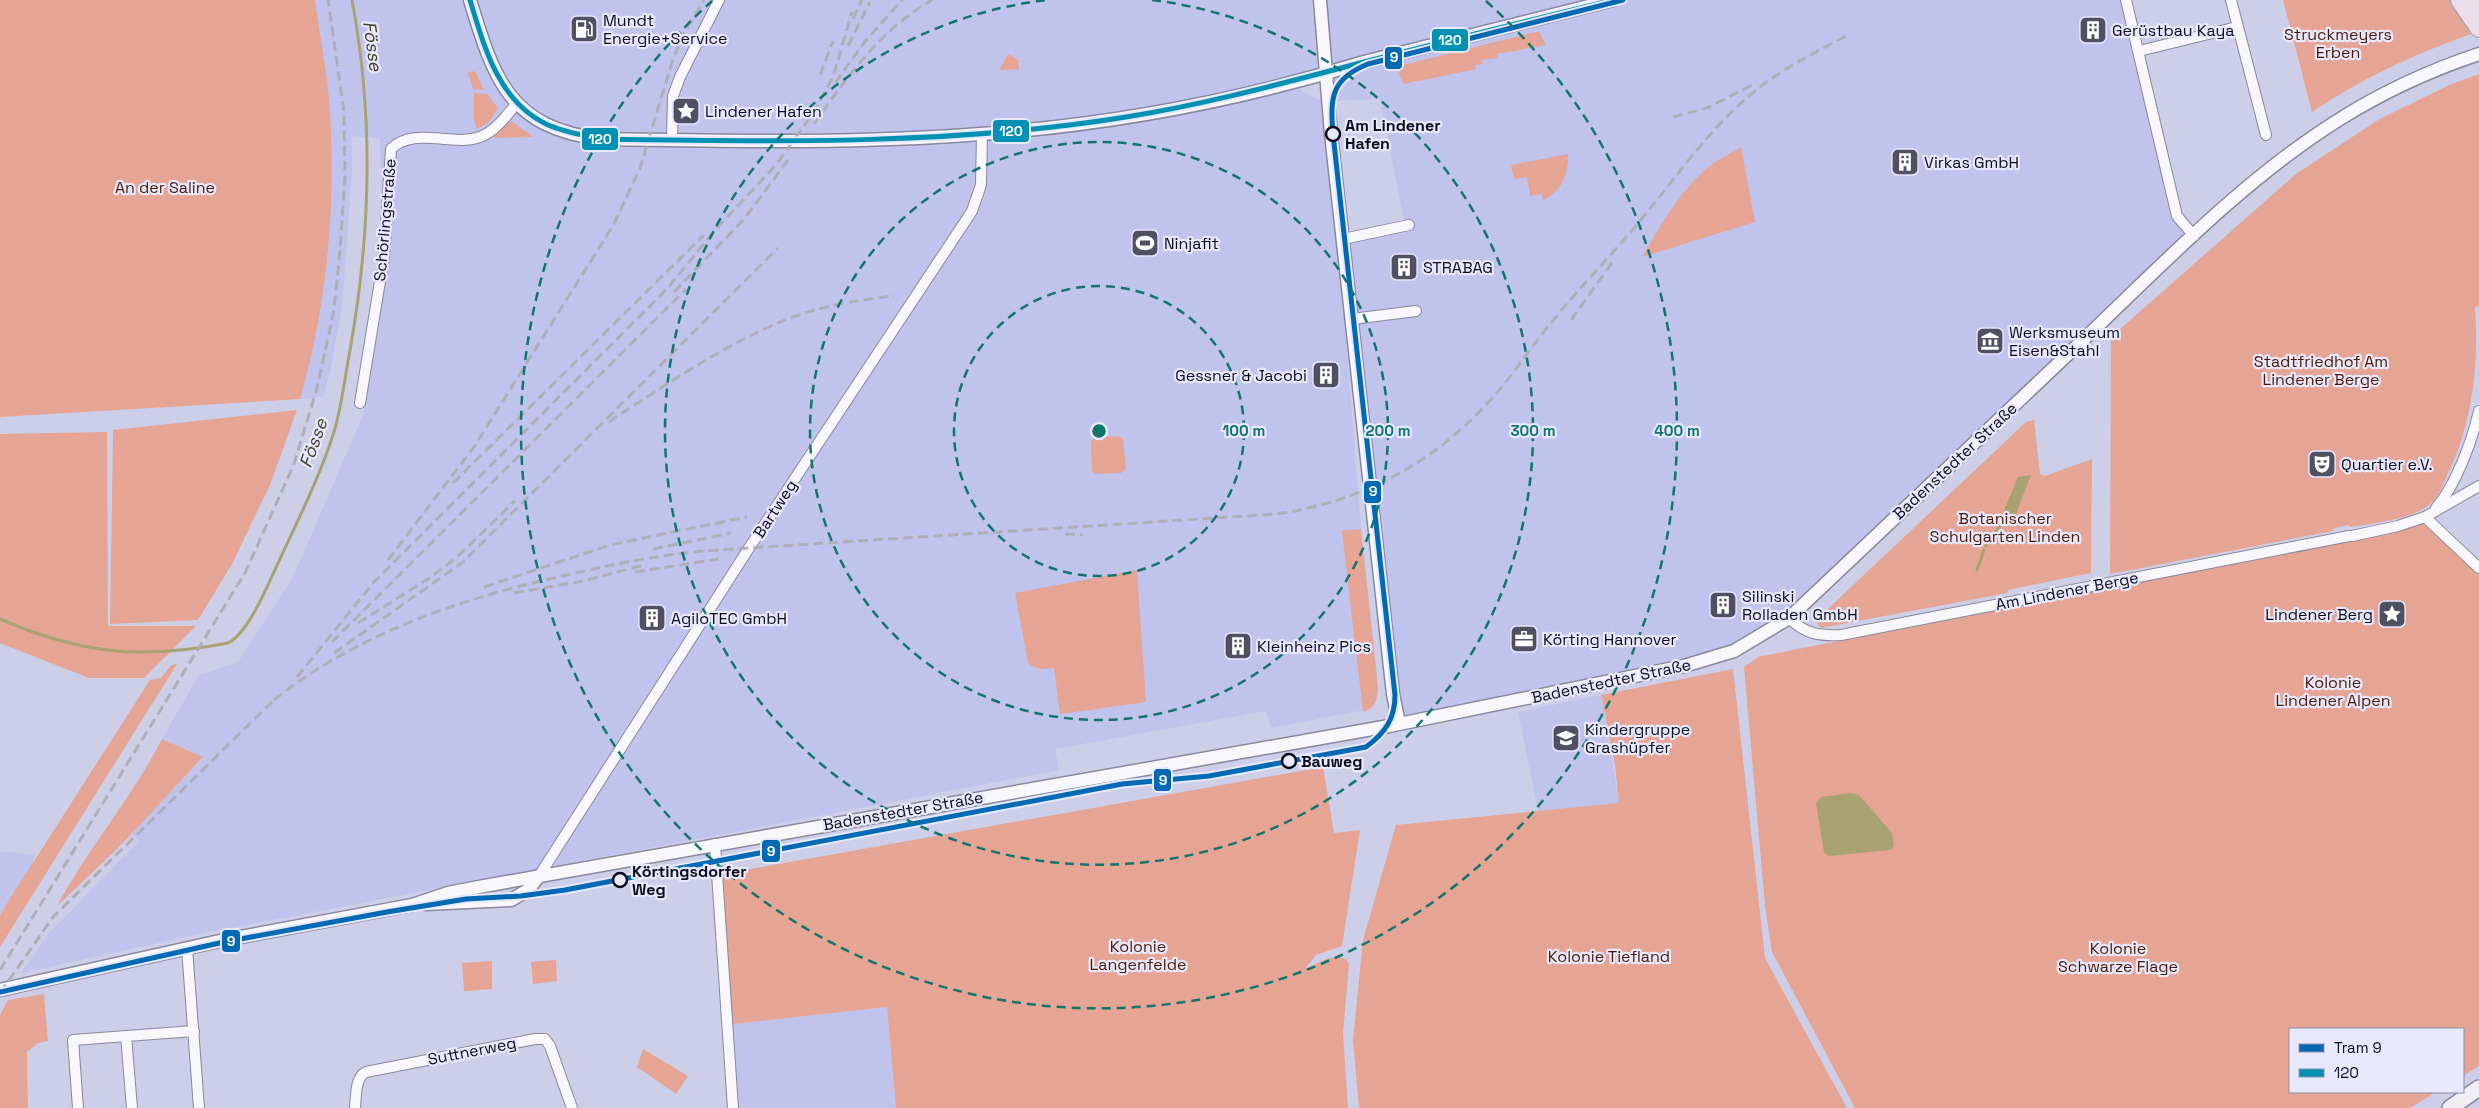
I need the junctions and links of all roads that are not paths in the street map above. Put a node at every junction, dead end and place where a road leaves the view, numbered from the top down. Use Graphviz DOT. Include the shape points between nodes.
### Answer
graph roads {
  1 [pos="470,0"];
  2 [pos="719,0"];
  3 [pos="1320,0"];
  4 [pos="1613,0"];
  5 [pos="2126,0"];
  6 [pos="2230,0"];
  7 [pos="2460,0"];
  8 [pos="2476,0"];
  9 [pos="2479,4"];
  10 [pos="2237,27"];
  11 [pos="2479,28"];
  12 [pos="2139,52"];
  13 [pos="2479,54"];
  14 [pos="1325,74"];
  15 [pos="517,103"];
  16 [pos="982,134"];
  17 [pos="2266,135"];
  18 [pos="672,140"];
  19 [pos="1409,225"];
  20 [pos="2194,236"];
  21 [pos="1342,239"];
  22 [pos="1416,311"];
  23 [pos="1352,319"];
  24 [pos="360,403"];
  25 [pos="2479,411"];
  26 [pos="2479,486"];
  27 [pos="2428,516"];
  28 [pos="2479,568"];
  29 [pos="1789,618"];
  30 [pos="1399,723"];
  31 [pos="715,844"];
  32 [pos="539,876"];
  33 [pos="412,905"];
  34 [pos="187,948"];
  35 [pos="0,990"];
  36 [pos="194,1030"];
  37 [pos="126,1036"];
  38 [pos="2479,1088"];
  39 [pos="78,1108"];
  40 [pos="132,1108"];
  41 [pos="199,1108"];
  42 [pos="354,1108"];
  43 [pos="572,1108"];
  44 [pos="733,1108"];
  45 [pos="2450,1108"];
  1 -- 15 [label="street" via="494,71"];
  2 -- 18 [label="street" via="673,96"];
  3 -- 14 [label="street"];
  4 -- 14 [label="street"];
  5 -- 12 [label="street"];
  6 -- 10 [label="street"];
  7 -- 11 [label="highway"];
  8 -- 9 [label="highway"];
  10 -- 12 [label="street"];
  10 -- 17 [label="street"];
  12 -- 20 [label="street" via="2177,216"];
  13 -- 20 [label="street, Badenstedter Straße" via="2397,88 2342,118 2264,174"];
  14 -- 16 [label="street" via="1140,114"];
  14 -- 21 [label="street"];
  15 -- 18 [label="street" via="559,131 580,137"];
  15 -- 24 [label="street, Schörlingstraße" via="496,126 480,137 410,139 398,142 391,149 384,257"];
  16 -- 18 [label="street" via="866,140"];
  16 -- 32 [label="street, Bartweg" via="981,185 972,211 744,555"];
  19 -- 21 [label="street"];
  20 -- 29 [label="street, Badenstedter Straße"];
  21 -- 23 [label="street"];
  22 -- 23 [label="street"];
  23 -- 30 [label="street" via="1393,694"];
  25 -- 27 [label="street" via="2445,497"];
  26 -- 27 [label="street, Am Lindener Berge"];
  27 -- 28 [label="street"];
  27 -- 29 [label="street, Am Lindener Berge" via="2351,536 1841,635 1822,636 1805,632"];
  29 -- 30 [label="street, Badenstedter Straße" via="1734,651 1684,666"];
  30 -- 31 [label="street, Badenstedter Straße"];
  31 -- 32 [label="street, Badenstedter Straße"];
  31 -- 44 [label="street"];
  32 -- 33 [label="street, Badenstedter Straße" via="448,893"];
  32 -- 33 [label="street, Badenstedter Straße" via="528,890 511,900"];
  33 -- 34 [label="street, Badenstedter Straße"];
  34 -- 35 [label="street, Badenstedter Straße"];
  34 -- 36 [label="street"];
  36 -- 37 [label="street"];
  36 -- 41 [label="street"];
  37 -- 39 [label="street" via="73,1040"];
  37 -- 40 [label="street"];
  38 -- 45 [label="main road"];
  42 -- 43 [label="street, Suttnerweg" via="359,1079 366,1072 545,1039"];
}
